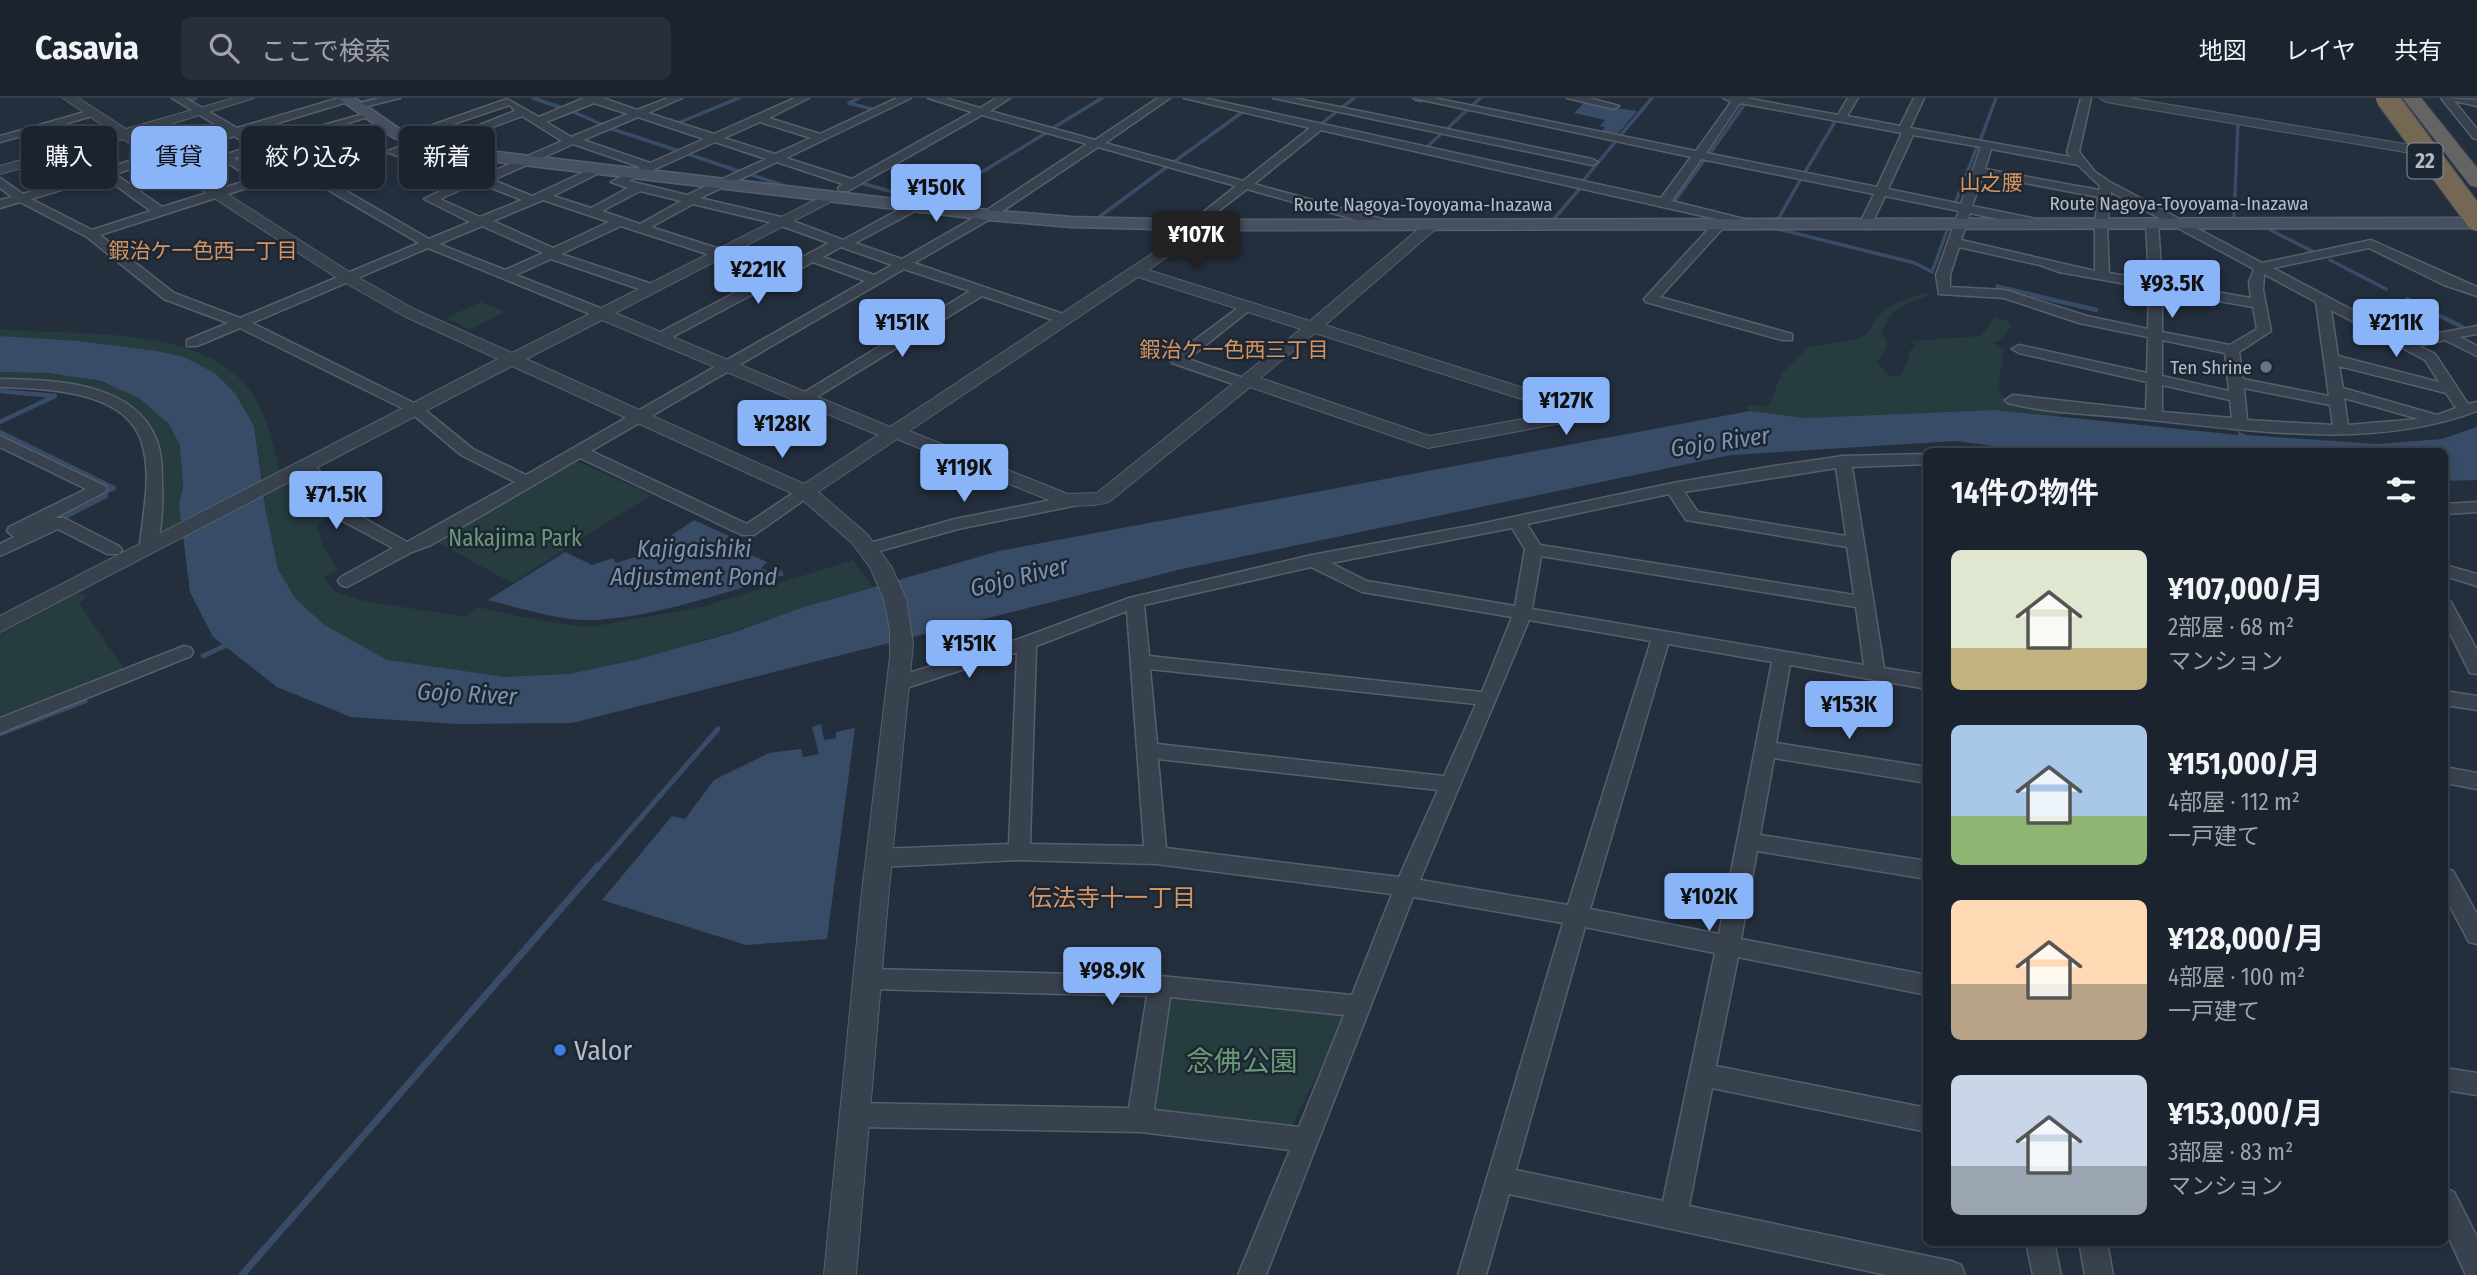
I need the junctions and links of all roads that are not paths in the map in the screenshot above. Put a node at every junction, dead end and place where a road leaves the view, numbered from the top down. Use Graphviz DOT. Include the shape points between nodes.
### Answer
graph roads {
  1 [pos="69,98"];
  2 [pos="177,98"];
  3 [pos="248,98"];
  4 [pos="395,98"];
  5 [pos="677,98"];
  6 [pos="804,98"];
  7 [pos="906,98"];
  8 [pos="933,98"];
  9 [pos="1005,98"];
  10 [pos="1165,98"];
  11 [pos="1189,98"];
  12 [pos="1278,98"];
  13 [pos="1362,98"];
  14 [pos="1419,98"];
  15 [pos="1485,98"];
  16 [pos="1572,98"];
  17 [pos="1818,98"];
  18 [pos="1853,98"];
  19 [pos="1919,98"];
  20 [pos="2086,98"];
  21 [pos="2106,98"];
  22 [pos="2379,98"];
  23 [pos="2387,98"];
  24 [pos="2411,98"];
  25 [pos="2446,98"];
  26 [pos="2456,98"];
  27 [pos="593,99"];
  28 [pos="1735,99"];
  29 [pos="504,100"];
  30 [pos="2474,101"];
  31 [pos="354,104"];
  32 [pos="2218,104"];
  33 [pos="1614,106"];
  34 [pos="203,111"];
  35 [pos="981,111"];
  36 [pos="1342,111"];
  37 [pos="523,112"];
  38 [pos="92,113"];
  39 [pos="1808,113"];
  40 [pos="637,114"];
  41 [pos="758,118"];
  42 [pos="1841,118"];
  43 [pos="2225,118"];
  44 [pos="538,121"];
  45 [pos="1461,121"];
  46 [pos="306,126"];
  47 [pos="449,126"];
  48 [pos="472,126"];
  49 [pos="1321,127"];
  50 [pos="399,130"];
  51 [pos="1906,130"];
  52 [pos="237,131"];
  53 [pos="241,133"];
  54 [pos="126,134"];
  55 [pos="227,134"];
  56 [pos="2477,135"];
  57 [pos="131,137"];
  58 [pos="820,137"];
  59 [pos="712,138"];
  60 [pos="0,139"];
  61 [pos="571,141"];
  62 [pos="1096,143"];
  63 [pos="1987,145"];
  64 [pos="2417,149"];
  65 [pos="1603,150"];
  66 [pos="1430,151"];
  67 [pos="241,152"];
  68 [pos="1698,155"];
  69 [pos="495,157"];
  70 [pos="775,158"];
  71 [pos="528,161"];
  72 [pos="2078,162"];
  73 [pos="2469,162"];
  74 [pos="648,166"];
  75 [pos="241,167"];
  76 [pos="598,169"];
  77 [pos="0,170"];
  78 [pos="1978,171"];
  79 [pos="495,176"];
  80 [pos="635,180"];
  81 [pos="117,181"];
  82 [pos="0,182"];
  83 [pos="720,183"];
  84 [pos="853,183"];
  85 [pos="1574,183"];
  86 [pos="495,184"];
  87 [pos="2477,184"];
  88 [pos="1246,185"];
  89 [pos="241,187"];
  90 [pos="52,189"];
  91 [pos="210,189"];
  92 [pos="335,189"];
  93 [pos="452,189"];
  94 [pos="2106,190"];
  95 [pos="1881,191"];
  96 [pos="218,194"];
  97 [pos="831,196"];
  98 [pos="21,198"];
  99 [pos="537,198"];
  100 [pos="690,199"];
  101 [pos="1664,202"];
  102 [pos="0,204"];
  103 [pos="915,206"];
  104 [pos="161,212"];
  105 [pos="592,212"];
  106 [pos="988,215"];
  107 [pos="1963,216"];
  108 [pos="621,221"];
  109 [pos="481,222"];
  110 [pos="780,222"];
  111 [pos="2371,223"];
  112 [pos="1385,224"];
  113 [pos="1433,224"];
  114 [pos="1748,224"];
  115 [pos="2101,224"];
  116 [pos="2152,224"];
  117 [pos="2180,224"];
  118 [pos="2475,224"];
  119 [pos="1195,225"];
  120 [pos="1719,225"];
  121 [pos="1869,225"];
  122 [pos="641,228"];
  123 [pos="91,234"];
  124 [pos="1954,242"];
  125 [pos="429,244"];
  126 [pos="841,244"];
  127 [pos="2371,244"];
  128 [pos="552,253"];
  129 [pos="718,253"];
  130 [pos="811,257"];
  131 [pos="901,264"];
  132 [pos="2261,267"];
  133 [pos="1136,271"];
  134 [pos="505,275"];
  135 [pos="2102,275"];
  136 [pos="348,278"];
  137 [pos="876,280"];
  138 [pos="2155,284"];
  139 [pos="650,288"];
  140 [pos="980,291"];
  141 [pos="2477,292"];
  142 [pos="2323,300"];
  143 [pos="2260,304"];
  144 [pos="1246,306"];
  145 [pos="600,313"];
  146 [pos="1063,319"];
  147 [pos="241,323"];
  148 [pos="1313,327"];
  149 [pos="2477,330"];
  150 [pos="2154,334"];
  151 [pos="2447,336"];
  152 [pos="1787,337"];
  153 [pos="660,338"];
  154 [pos="192,343"];
  155 [pos="2405,344"];
  156 [pos="2019,349"];
  157 [pos="2232,350"];
  158 [pos="2477,352"];
  159 [pos="510,359"];
  160 [pos="2331,359"];
  161 [pos="728,366"];
  162 [pos="2154,379"];
  163 [pos="1246,382"];
  164 [pos="0,383"];
  165 [pos="2236,389"];
  166 [pos="2452,390"];
  167 [pos="2337,396"];
  168 [pos="805,398"];
  169 [pos="2012,400"];
  170 [pos="415,409"];
  171 [pos="2471,409"];
  172 [pos="639,417"];
  173 [pos="2154,417"];
  174 [pos="2439,420"];
  175 [pos="2240,424"];
  176 [pos="2342,430"];
  177 [pos="894,433"];
  178 [pos="0,441"];
  179 [pos="580,452"];
  180 [pos="1923,460"];
  181 [pos="1843,461"];
  182 [pos="306,465"];
  183 [pos="527,482"];
  184 [pos="1673,488"];
  185 [pos="805,492"];
  186 [pos="1072,501"];
  187 [pos="2477,507"];
  188 [pos="2448,509"];
  189 [pos="1517,522"];
  190 [pos="27,538"];
  191 [pos="153,543"];
  192 [pos="1855,543"];
  193 [pos="406,548"];
  194 [pos="1534,549"];
  195 [pos="113,550"];
  196 [pos="0,551"];
  197 [pos="873,555"];
  198 [pos="1312,560"];
  199 [pos="2448,571"];
  200 [pos="2477,580"];
  201 [pos="347,582"];
  202 [pos="1135,602"];
  203 [pos="1864,602"];
  204 [pos="1522,615"];
  205 [pos="2448,617"];
  206 [pos="0,625"];
  207 [pos="2453,636"];
  208 [pos="1661,638"];
  209 [pos="1027,642"];
  210 [pos="184,652"];
  211 [pos="1782,658"];
  212 [pos="1139,661"];
  213 [pos="2477,668"];
  214 [pos="1875,673"];
  215 [pos="901,675"];
  216 [pos="1923,681"];
  217 [pos="1488,699"];
  218 [pos="2448,699"];
  219 [pos="2477,704"];
  220 [pos="0,726"];
  221 [pos="1765,749"];
  222 [pos="1148,750"];
  223 [pos="1923,774"];
  224 [pos="2448,776"];
  225 [pos="2477,781"];
  226 [pos="1451,784"];
  227 [pos="1748,841"];
  228 [pos="1019,852"];
  229 [pos="1156,855"];
  230 [pos="879,858"];
  231 [pos="1923,869"];
  232 [pos="2448,882"];
  233 [pos="1406,887"];
  234 [pos="1578,916"];
  235 [pos="2477,935"];
  236 [pos="1728,947"];
  237 [pos="868,979"];
  238 [pos="1923,984"];
  239 [pos="1160,986"];
  240 [pos="1357,1006"];
  241 [pos="1703,1075"];
  242 [pos="2448,1079"];
  243 [pos="2477,1084"];
  244 [pos="855,1115"];
  245 [pos="1923,1119"];
  246 [pos="1140,1120"];
  247 [pos="1307,1140"];
  248 [pos="1502,1180"];
  249 [pos="1674,1215"];
  250 [pos="2449,1216"];
  251 [pos="2041,1246"];
  252 [pos="2093,1246"];
  253 [pos="2477,1267"];
  254 [pos="840,1275"];
  255 [pos="1252,1275"];
  256 [pos="1472,1275"];
  257 [pos="1951,1275"];
  258 [pos="2047,1275"];
  259 [pos="2099,1275"];
  1 -- 38 [label="street"];
  2 -- 34 [label="street"];
  3 -- 34 [label="street"];
  4 -- 31 [label="street"];
  5 -- 40 [label="street"];
  6 -- 41 [label="street"];
  7 -- 58 [label="street"];
  8 -- 35 [label="street"];
  9 -- 35 [label="street"];
  10 -- 62 [label="street"];
  11 -- 49 [label="street"];
  12 -- 36 [label="street"];
  13 -- 36 [label="street"];
  14 -- 45 [label="street"];
  15 -- 45 [label="street"];
  16 -- 33 [label="street"];
  17 -- 39 [label="street"];
  18 -- 42 [label="street"];
  19 -- 51 [label="street"];
  20 -- 72 [label="street" via="2073,152"];
  21 -- 43 [label="street"];
  22 -- 64 [label="highway, 22"];
  23 -- 118 [label="highway, bridge"];
  24 -- 73 [label="highway, 22"];
  24 -- 87 [label="highway"];
  25 -- 56 [label="street"];
  26 -- 30 [label="street"];
  27 -- 40 [label="street"];
  27 -- 44 [label="street"];
  28 -- 39 [label="street"];
  28 -- 68 [label="street"];
  29 -- 37 [label="street"];
  29 -- 47 [label="street"];
  31 -- 46 [label="street"];
  31 -- 50 [label="main road, Route Nagoya-Toyoyama-Inazawa"];
  31 -- 52 [label="street"];
  32 -- 43 [label="street"];
  34 -- 52 [label="street"];
  34 -- 54 [label="street"];
  35 -- 62 [label="street"];
  35 -- 84 [label="street"];
  36 -- 45 [label="street"];
  36 -- 49 [label="street"];
  37 -- 44 [label="street"];
  37 -- 48 [label="street"];
  38 -- 54 [label="street"];
  38 -- 60 [label="street"];
  39 -- 42 [label="street"];
  40 -- 59 [label="street"];
  40 -- 61 [label="street"];
  41 -- 58 [label="street"];
  41 -- 59 [label="street"];
  42 -- 51 [label="street"];
  43 -- 64 [label="street"];
  44 -- 61 [label="street"];
  45 -- 65 [label="street"];
  45 -- 65 [label="street"];
  45 -- 66 [label="street"];
  49 -- 66 [label="street"];
  49 -- 88 [label="street"];
  51 -- 63 [label="street"];
  51 -- 95 [label="street"];
  52 -- 53 [label="street"];
  52 -- 55 [label="street"];
  54 -- 57 [label="street"];
  54 -- 77 [label="street"];
  58 -- 70 [label="street"];
  59 -- 70 [label="street"];
  59 -- 74 [label="street"];
  61 -- 71 [label="street"];
  61 -- 74 [label="street"];
  62 -- 88 [label="street"];
  62 -- 106 [label="street"];
  63 -- 72 [label="street"];
  63 -- 78 [label="street"];
  64 -- 118 [label="highway, 22"];
  65 -- 68 [label="street"];
  65 -- 85 [label="street"];
  66 -- 85 [label="street"];
  67 -- 75 [label="street" via="225,157"];
  68 -- 95 [label="street"];
  68 -- 101 [label="street"];
  69 -- 71 [label="main road, Route Nagoya-Toyoyama-Inazawa"];
  70 -- 83 [label="street"];
  70 -- 84 [label="street"];
  71 -- 76 [label="main road, Route Nagoya-Toyoyama-Inazawa"];
  71 -- 79 [label="street"];
  72 -- 94 [label="street"];
  73 -- 87 [label="highway, 22"];
  73 -- 118 [label="highway" via="2457,187"];
  74 -- 80 [label="street"];
  76 -- 80 [label="main road, Route Nagoya-Toyoyama-Inazawa"];
  76 -- 99 [label="street"];
  78 -- 94 [label="street"];
  78 -- 107 [label="street"];
  80 -- 83 [label="main road, Route Nagoya-Toyoyama-Inazawa"];
  80 -- 100 [label="street"];
  80 -- 105 [label="street"];
  81 -- 104 [label="street"];
  82 -- 98 [label="street"];
  83 -- 97 [label="main road, Route Nagoya-Toyoyama-Inazawa"];
  83 -- 100 [label="street"];
  84 -- 97 [label="street"];
  85 -- 101 [label="street"];
  86 -- 99 [label="street"];
  88 -- 112 [label="street"];
  88 -- 119 [label="street"];
  89 -- 96 [label="street"];
  90 -- 98 [label="street"];
  91 -- 96 [label="street"];
  92 -- 125 [label="street"];
  93 -- 109 [label="street" via="430,199"];
  94 -- 115 [label="street"];
  94 -- 117 [label="street"];
  95 -- 107 [label="street"];
  95 -- 121 [label="street"];
  96 -- 104 [label="street"];
  96 -- 136 [label="street"];
  97 -- 103 [label="main road, Route Nagoya-Toyoyama-Inazawa"];
  97 -- 110 [label="street"];
  98 -- 102 [label="street"];
  98 -- 123 [label="street"];
  99 -- 105 [label="street"];
  99 -- 109 [label="street"];
  100 -- 110 [label="street"];
  100 -- 122 [label="street"];
  101 -- 114 [label="street"];
  103 -- 106 [label="main road, Route Nagoya-Toyoyama-Inazawa"];
  103 -- 126 [label="street"];
  104 -- 123 [label="street"];
  105 -- 108 [label="street"];
  106 -- 119 [label="main road, Route Nagoya-Toyoyama-Inazawa"];
  106 -- 131 [label="street"];
  107 -- 115 [label="main road, Route Nagoya-Toyoyama-Inazawa"];
  107 -- 121 [label="main road, Route Nagoya-Toyoyama-Inazawa"];
  107 -- 124 [label="street"];
  108 -- 122 [label="street"];
  108 -- 128 [label="street"];
  109 -- 125 [label="street"];
  109 -- 128 [label="street"];
  110 -- 126 [label="street"];
  110 -- 129 [label="street"];
  111 -- 117 [label="main road, Route Nagoya-Toyoyama-Inazawa"];
  111 -- 118 [label="main road, Route Nagoya-Toyoyama-Inazawa"];
  111 -- 127 [label="street"];
  112 -- 113 [label="main road, Route Nagoya-Toyoyama-Inazawa"];
  112 -- 119 [label="main road, Route Nagoya-Toyoyama-Inazawa"];
  113 -- 120 [label="main road, Route Nagoya-Toyoyama-Inazawa"];
  113 -- 148 [label="street"];
  114 -- 120 [label="main road, Route Nagoya-Toyoyama-Inazawa"];
  114 -- 121 [label="main road, Route Nagoya-Toyoyama-Inazawa"];
  115 -- 116 [label="main road, Route Nagoya-Toyoyama-Inazawa"];
  115 -- 135 [label="street"];
  116 -- 117 [label="main road, Route Nagoya-Toyoyama-Inazawa"];
  116 -- 138 [label="street"];
  117 -- 132 [label="street"];
  119 -- 133 [label="street" via="1191,234"];
  120 -- 152 [label="street" via="1651,299"];
  122 -- 129 [label="street"];
  123 -- 147 [label="street" via="169,296"];
  124 -- 135 [label="street"];
  124 -- 150 [label="street" via="1943,275 1944,291 2005,294 2084,320"];
  125 -- 134 [label="street"];
  125 -- 136 [label="street"];
  126 -- 130 [label="street"];
  126 -- 131 [label="street"];
  127 -- 132 [label="street"];
  127 -- 141 [label="street"];
  128 -- 134 [label="street"];
  128 -- 139 [label="street"];
  129 -- 139 [label="street"];
  130 -- 137 [label="street"];
  130 -- 153 [label="street"];
  131 -- 137 [label="street"];
  131 -- 140 [label="street"];
  132 -- 142 [label="street"];
  132 -- 143 [label="street" via="2256,287"];
  133 -- 144 [label="street"];
  133 -- 146 [label="street"];
  134 -- 145 [label="street"];
  135 -- 138 [label="street"];
  136 -- 147 [label="street"];
  136 -- 159 [label="street" via="435,326"];
  137 -- 161 [label="street"];
  138 -- 143 [label="street"];
  138 -- 150 [label="street"];
  139 -- 145 [label="street"];
  140 -- 146 [label="street"];
  140 -- 168 [label="street"];
  142 -- 155 [label="street"];
  142 -- 160 [label="street"];
  143 -- 157 [label="street" via="2264,331"];
  144 -- 148 [label="street"];
  144 -- 163 [label="street" via="1177,360"];
  145 -- 153 [label="street"];
  145 -- 159 [label="street"];
  146 -- 177 [label="street"];
  147 -- 154 [label="street"];
  147 -- 170 [label="street"];
  148 -- 163 [label="street"];
  148 -- 163 [label="street" via="1568,408 1571,415 1427,442"];
  149 -- 151 [label="street"];
  150 -- 157 [label="street"];
  150 -- 162 [label="street"];
  151 -- 155 [label="street"];
  151 -- 158 [label="street"];
  153 -- 161 [label="street"];
  155 -- 166 [label="street" via="2430,357"];
  156 -- 162 [label="street"];
  157 -- 165 [label="street"];
  159 -- 170 [label="street"];
  159 -- 172 [label="street"];
  160 -- 166 [label="street"];
  160 -- 167 [label="street"];
  161 -- 168 [label="street"];
  161 -- 172 [label="street"];
  162 -- 165 [label="street"];
  162 -- 173 [label="street"];
  163 -- 186 [label="street" via="1111,492 1102,498"];
  164 -- 191 [label="street" via="96,394 127,410 148,439 155,484"];
  165 -- 167 [label="street"];
  165 -- 175 [label="street"];
  166 -- 171 [label="street"];
  167 -- 174 [label="street"];
  167 -- 176 [label="street"];
  168 -- 177 [label="street"];
  169 -- 173 [label="street"];
  170 -- 182 [label="street"];
  170 -- 183 [label="street" via="467,452"];
  171 -- 174 [label="street"];
  172 -- 179 [label="street"];
  172 -- 185 [label="street"];
  173 -- 175 [label="street"];
  174 -- 176 [label="street" via="2393,429"];
  175 -- 176 [label="street"];
  177 -- 185 [label="street"];
  177 -- 186 [label="street"];
  178 -- 190 [label="street" via="99,489 15,531"];
  179 -- 183 [label="street"];
  179 -- 185 [label="street" via="748,531"];
  180 -- 181 [label="street"];
  181 -- 184 [label="street"];
  181 -- 192 [label="street"];
  182 -- 191 [label="street"];
  182 -- 193 [label="street" via="345,515"];
  183 -- 193 [label="street"];
  184 -- 189 [label="street"];
  184 -- 192 [label="street" via="1692,516"];
  185 -- 197 [label="street" via="859,535"];
  186 -- 197 [label="street" via="956,524"];
  187 -- 188 [label="street"];
  189 -- 194 [label="street"];
  189 -- 198 [label="street"];
  190 -- 195 [label="street" via="58,522"];
  190 -- 196 [label="street"];
  191 -- 206 [label="street"];
  192 -- 203 [label="street"];
  193 -- 201 [label="street"];
  194 -- 203 [label="street"];
  194 -- 204 [label="street"];
  197 -- 215 [label="street" via="895,600 903,640"];
  198 -- 202 [label="street"];
  198 -- 204 [label="street" via="1362,586"];
  199 -- 200 [label="street"];
  202 -- 209 [label="street"];
  202 -- 212 [label="street"];
  203 -- 214 [label="street"];
  204 -- 208 [label="street"];
  204 -- 217 [label="street"];
  205 -- 207 [label="street"];
  207 -- 213 [label="street"];
  208 -- 211 [label="street"];
  208 -- 234 [label="street"];
  209 -- 215 [label="street"];
  209 -- 228 [label="street"];
  210 -- 220 [label="street"];
  211 -- 214 [label="street"];
  211 -- 221 [label="street"];
  212 -- 217 [label="street"];
  212 -- 222 [label="street"];
  214 -- 216 [label="street"];
  215 -- 230 [label="street"];
  217 -- 226 [label="street"];
  218 -- 219 [label="street"];
  221 -- 223 [label="street"];
  221 -- 227 [label="street"];
  222 -- 226 [label="street"];
  222 -- 229 [label="street"];
  224 -- 225 [label="street"];
  226 -- 233 [label="street"];
  227 -- 231 [label="street"];
  227 -- 236 [label="street"];
  228 -- 229 [label="street"];
  228 -- 230 [label="street"];
  229 -- 233 [label="street"];
  230 -- 237 [label="street"];
  232 -- 235 [label="street"];
  233 -- 234 [label="street"];
  233 -- 240 [label="street"];
  234 -- 236 [label="street"];
  234 -- 248 [label="street"];
  236 -- 238 [label="street"];
  236 -- 241 [label="street"];
  237 -- 239 [label="street"];
  237 -- 244 [label="street"];
  239 -- 240 [label="street"];
  239 -- 246 [label="street"];
  240 -- 247 [label="street"];
  241 -- 245 [label="street"];
  241 -- 249 [label="street"];
  242 -- 243 [label="street"];
  244 -- 246 [label="street"];
  244 -- 254 [label="street"];
  246 -- 247 [label="street"];
  247 -- 255 [label="street"];
  248 -- 249 [label="street"];
  248 -- 256 [label="street"];
  249 -- 257 [label="street"];
  250 -- 253 [label="street"];
  251 -- 258 [label="street"];
  252 -- 259 [label="street"];
}
